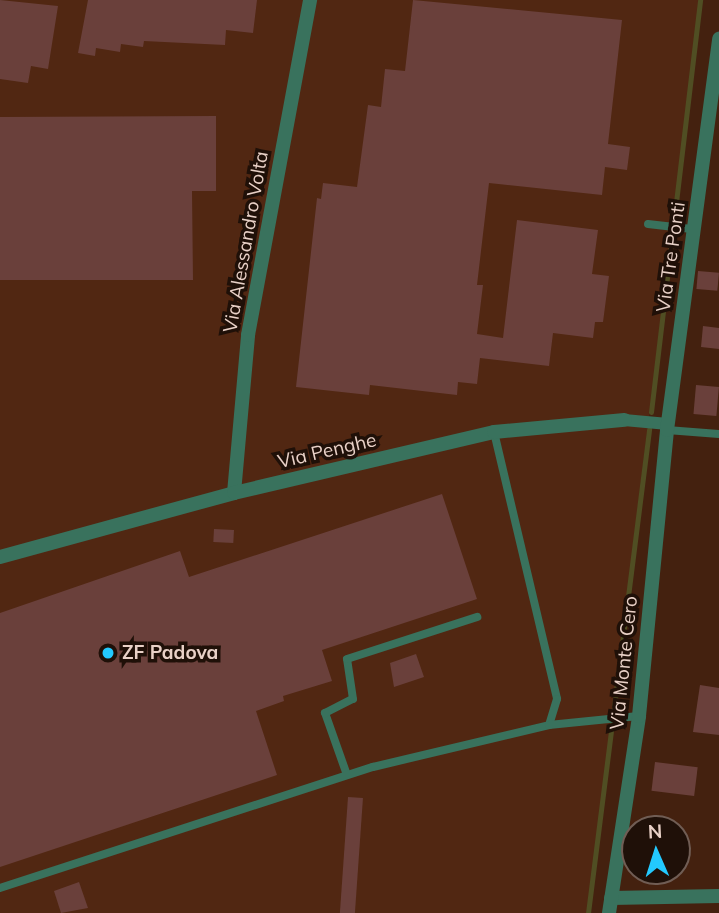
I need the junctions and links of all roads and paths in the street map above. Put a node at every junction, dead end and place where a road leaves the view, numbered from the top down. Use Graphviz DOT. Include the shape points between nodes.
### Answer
graph roads {
  1 [pos="310,0"];
  2 [pos="719,38"];
  3 [pos="648,224"];
  4 [pos="692,229"];
  5 [pos="624,420"];
  6 [pos="668,427"];
  7 [pos="494,432"];
  8 [pos="719,435"];
  9 [pos="234,492"];
  10 [pos="0,557"];
  11 [pos="477,617"];
  12 [pos="633,717"];
  13 [pos="549,725"];
  14 [pos="347,775"];
  15 [pos="0,888"];
  16 [pos="719,896"];
  17 [pos="610,905"];
  1 -- 9 [label="street, Via Alessandro Volta" via="248,335"];
  2 -- 4 [label="street, Via Tre Ponti"];
  3 -- 4 [label="lane"];
  4 -- 6 [label="street, Via Tre Ponti"];
  5 -- 6 [label="street, Via Penghe"];
  5 -- 7 [label="street, Via Penghe"];
  6 -- 8 [label="lane"];
  6 -- 12 [label="street, Via Monte Cero"];
  7 -- 9 [label="street, Via Penghe"];
  7 -- 13 [label="lane" via="557,699"];
  9 -- 10 [label="street, Via Penghe"];
  11 -- 14 [label="lane" via="348,659 353,699 325,713"];
  12 -- 13 [label="lane"];
  12 -- 17 [label="street, Via Monte Cero"];
  13 -- 14 [label="lane"];
  14 -- 15 [label="lane"];
  16 -- 17 [label="street, Via Monte Cero"];
}
